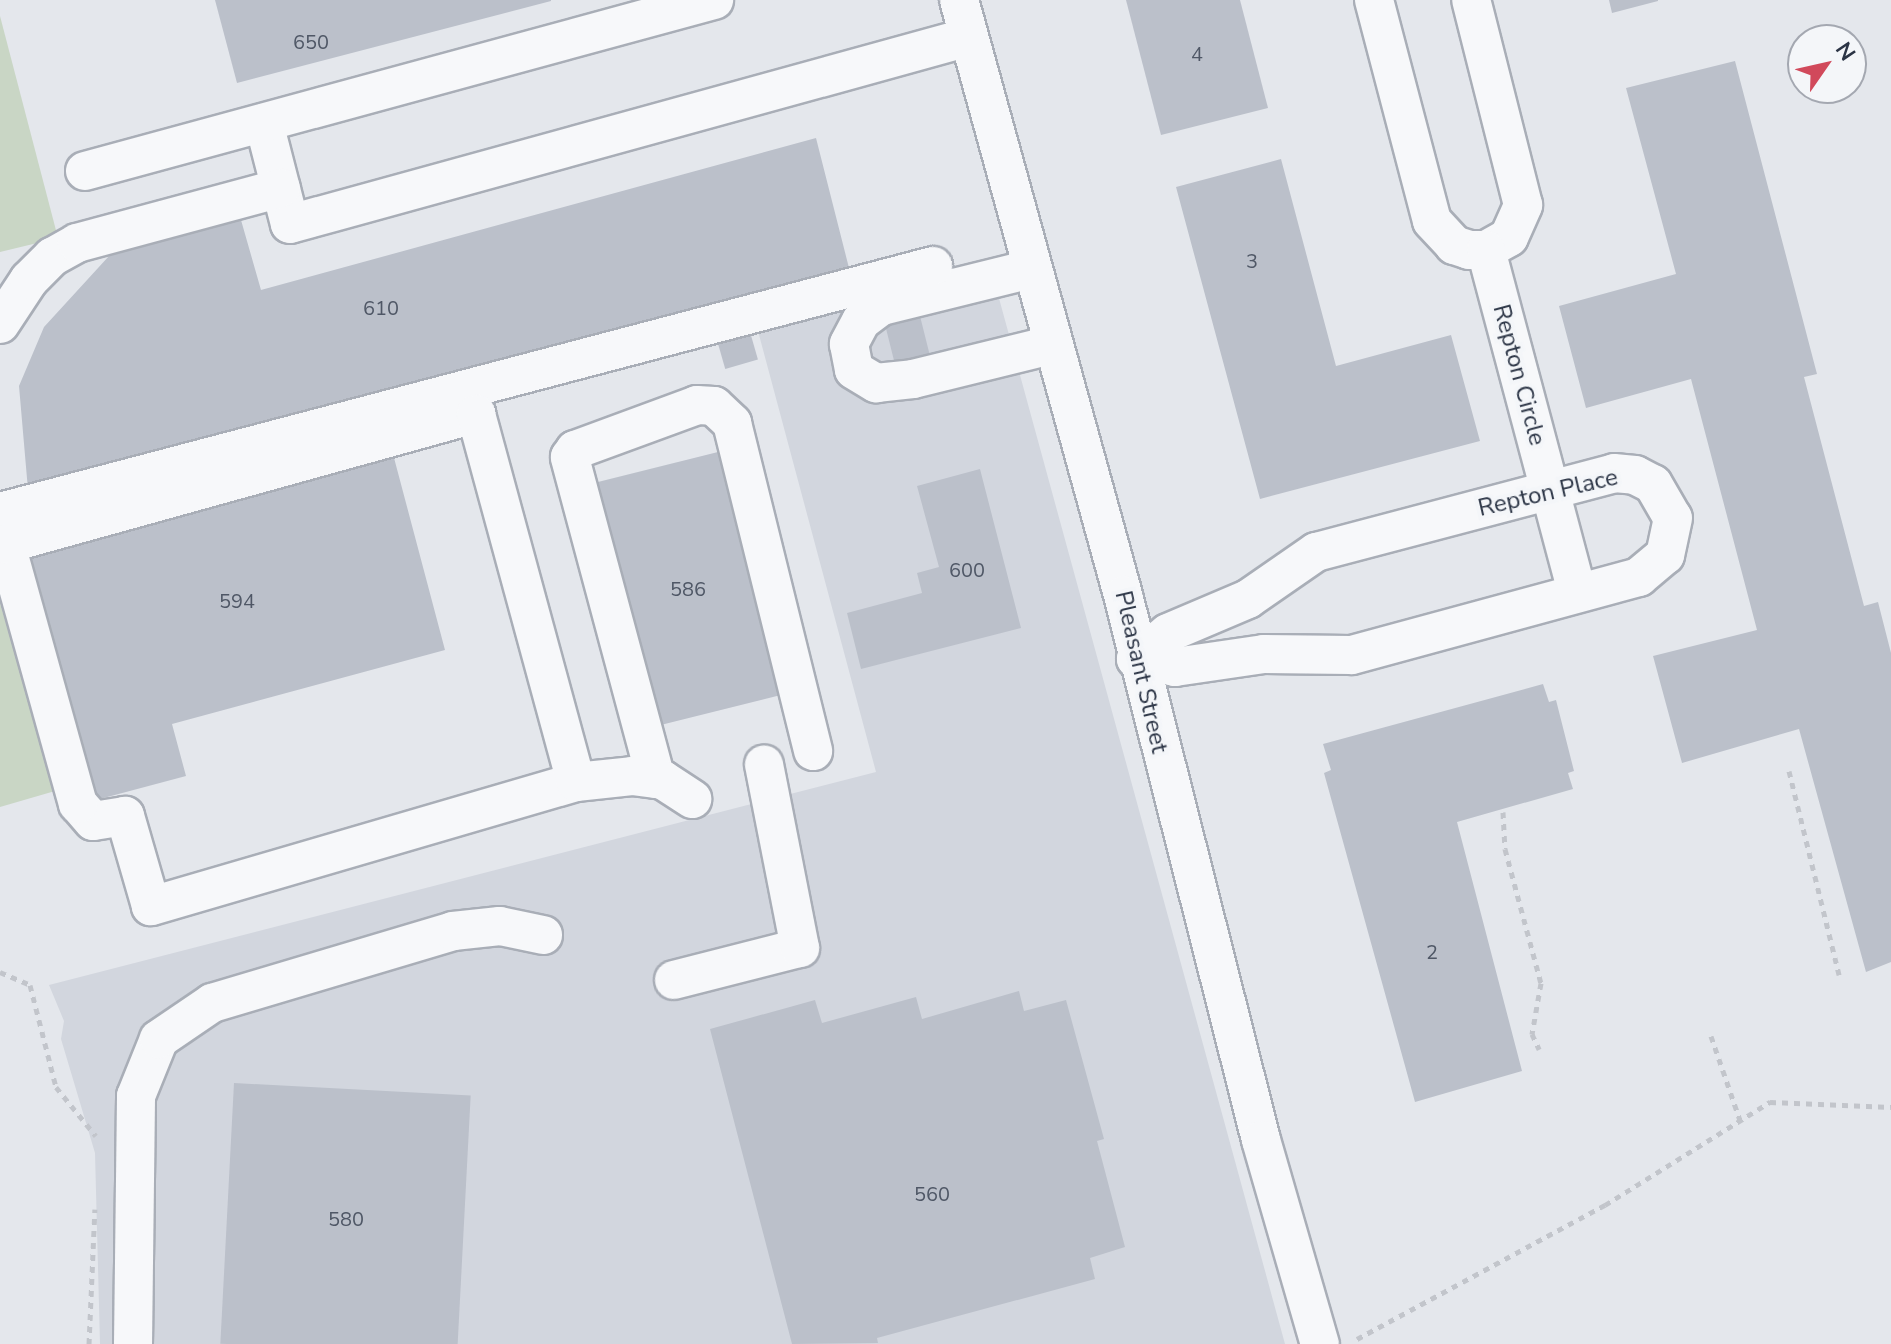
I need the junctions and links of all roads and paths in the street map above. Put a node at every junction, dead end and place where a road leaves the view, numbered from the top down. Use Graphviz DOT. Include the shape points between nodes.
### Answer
graph roads {
  1 [pos="714,0"];
  2 [pos="959,0"];
  3 [pos="1374,0"];
  4 [pos="1471,0"];
  5 [pos="969,37"];
  6 [pos="264,123"];
  7 [pos="85,171"];
  8 [pos="281,188"];
  9 [pos="1486,250"];
  10 [pos="933,266"];
  11 [pos="1031,269"];
  12 [pos="0,324"];
  13 [pos="1051,345"];
  14 [pos="1550,489"];
  15 [pos="0,512"];
  16 [pos="1577,593"];
  17 [pos="1136,659"];
  18 [pos="813,751"];
  19 [pos="764,765"];
  20 [pos="1789,771"];
  21 [pos="656,779"];
  22 [pos="576,782"];
  23 [pos="692,799"];
  24 [pos="1503,812"];
  25 [pos="543,935"];
  26 [pos="0,972"];
  27 [pos="1839,975"];
  28 [pos="674,980"];
  29 [pos="1711,1036"];
  30 [pos="1539,1049"];
  31 [pos="1891,1107"];
  32 [pos="1740,1120"];
  33 [pos="100,1148"];
  34 [pos="96,1192"];
  35 [pos="89,1344"];
  36 [pos="133,1344"];
  37 [pos="1320,1344"];
  38 [pos="1345,1344"];
  1 -- 6 [label="street"];
  2 -- 5 [label="street, Pleasant Street"];
  3 -- 9 [label="street" via="1432,221 1454,245"];
  4 -- 9 [label="street" via="1523,205 1509,237"];
  5 -- 8 [label="street" via="290,224"];
  5 -- 11 [label="street, Pleasant Street"];
  6 -- 7 [label="street"];
  6 -- 8 [label="street"];
  8 -- 12 [label="street" via="77,243 52,257 29,280"];
  9 -- 14 [label="street, Repton Circle"];
  10 -- 15 [label="street" via="842,285"];
  11 -- 13 [label="street, Pleasant Street"];
  11 -- 13 [label="street" via="881,306 861,321 849,344 854,370 876,383 913,379"];
  13 -- 17 [label="street, Pleasant Street" via="1123,595"];
  14 -- 16 [label="street, Repton Circle"];
  14 -- 16 [label="street, Repton Place" via="1614,473 1635,475 1653,484 1673,518 1673,536 1654,568"];
  14 -- 17 [label="street, Repton Place" via="1316,552 1248,599 1168,633"];
  16 -- 17 [label="street, Repton Place" via="1351,655 1264,654 1175,667"];
  17 -- 37 [label="street, Pleasant Street" via="1261,1140"];
  18 -- 21 [label="street" via="732,423 714,406 697,405 575,450 570,457"];
  19 -- 28 [label="street" via="800,948"];
  20 -- 27 [label="path"];
  21 -- 22 [label="street"];
  21 -- 23 [label="street" via="676,785"];
  22 -- 22 [label="street" via="151,906 125,816 93,821 78,804 6,544 476,414"];
  24 -- 30 [label="path" via="1505,849 1541,983 1532,1034"];
  25 -- 36 [label="street" via="500,926 453,931 212,1003 159,1039 136,1096"];
  26 -- 33 [label="path" via="30,985 56,1087 75,1117 94,1128"];
  29 -- 32 [label="path"];
  31 -- 32 [label="path" via="1786,1100 1770,1102"];
  32 -- 38 [label="path" via="1605,1205"];
  34 -- 35 [label="path"];
}
